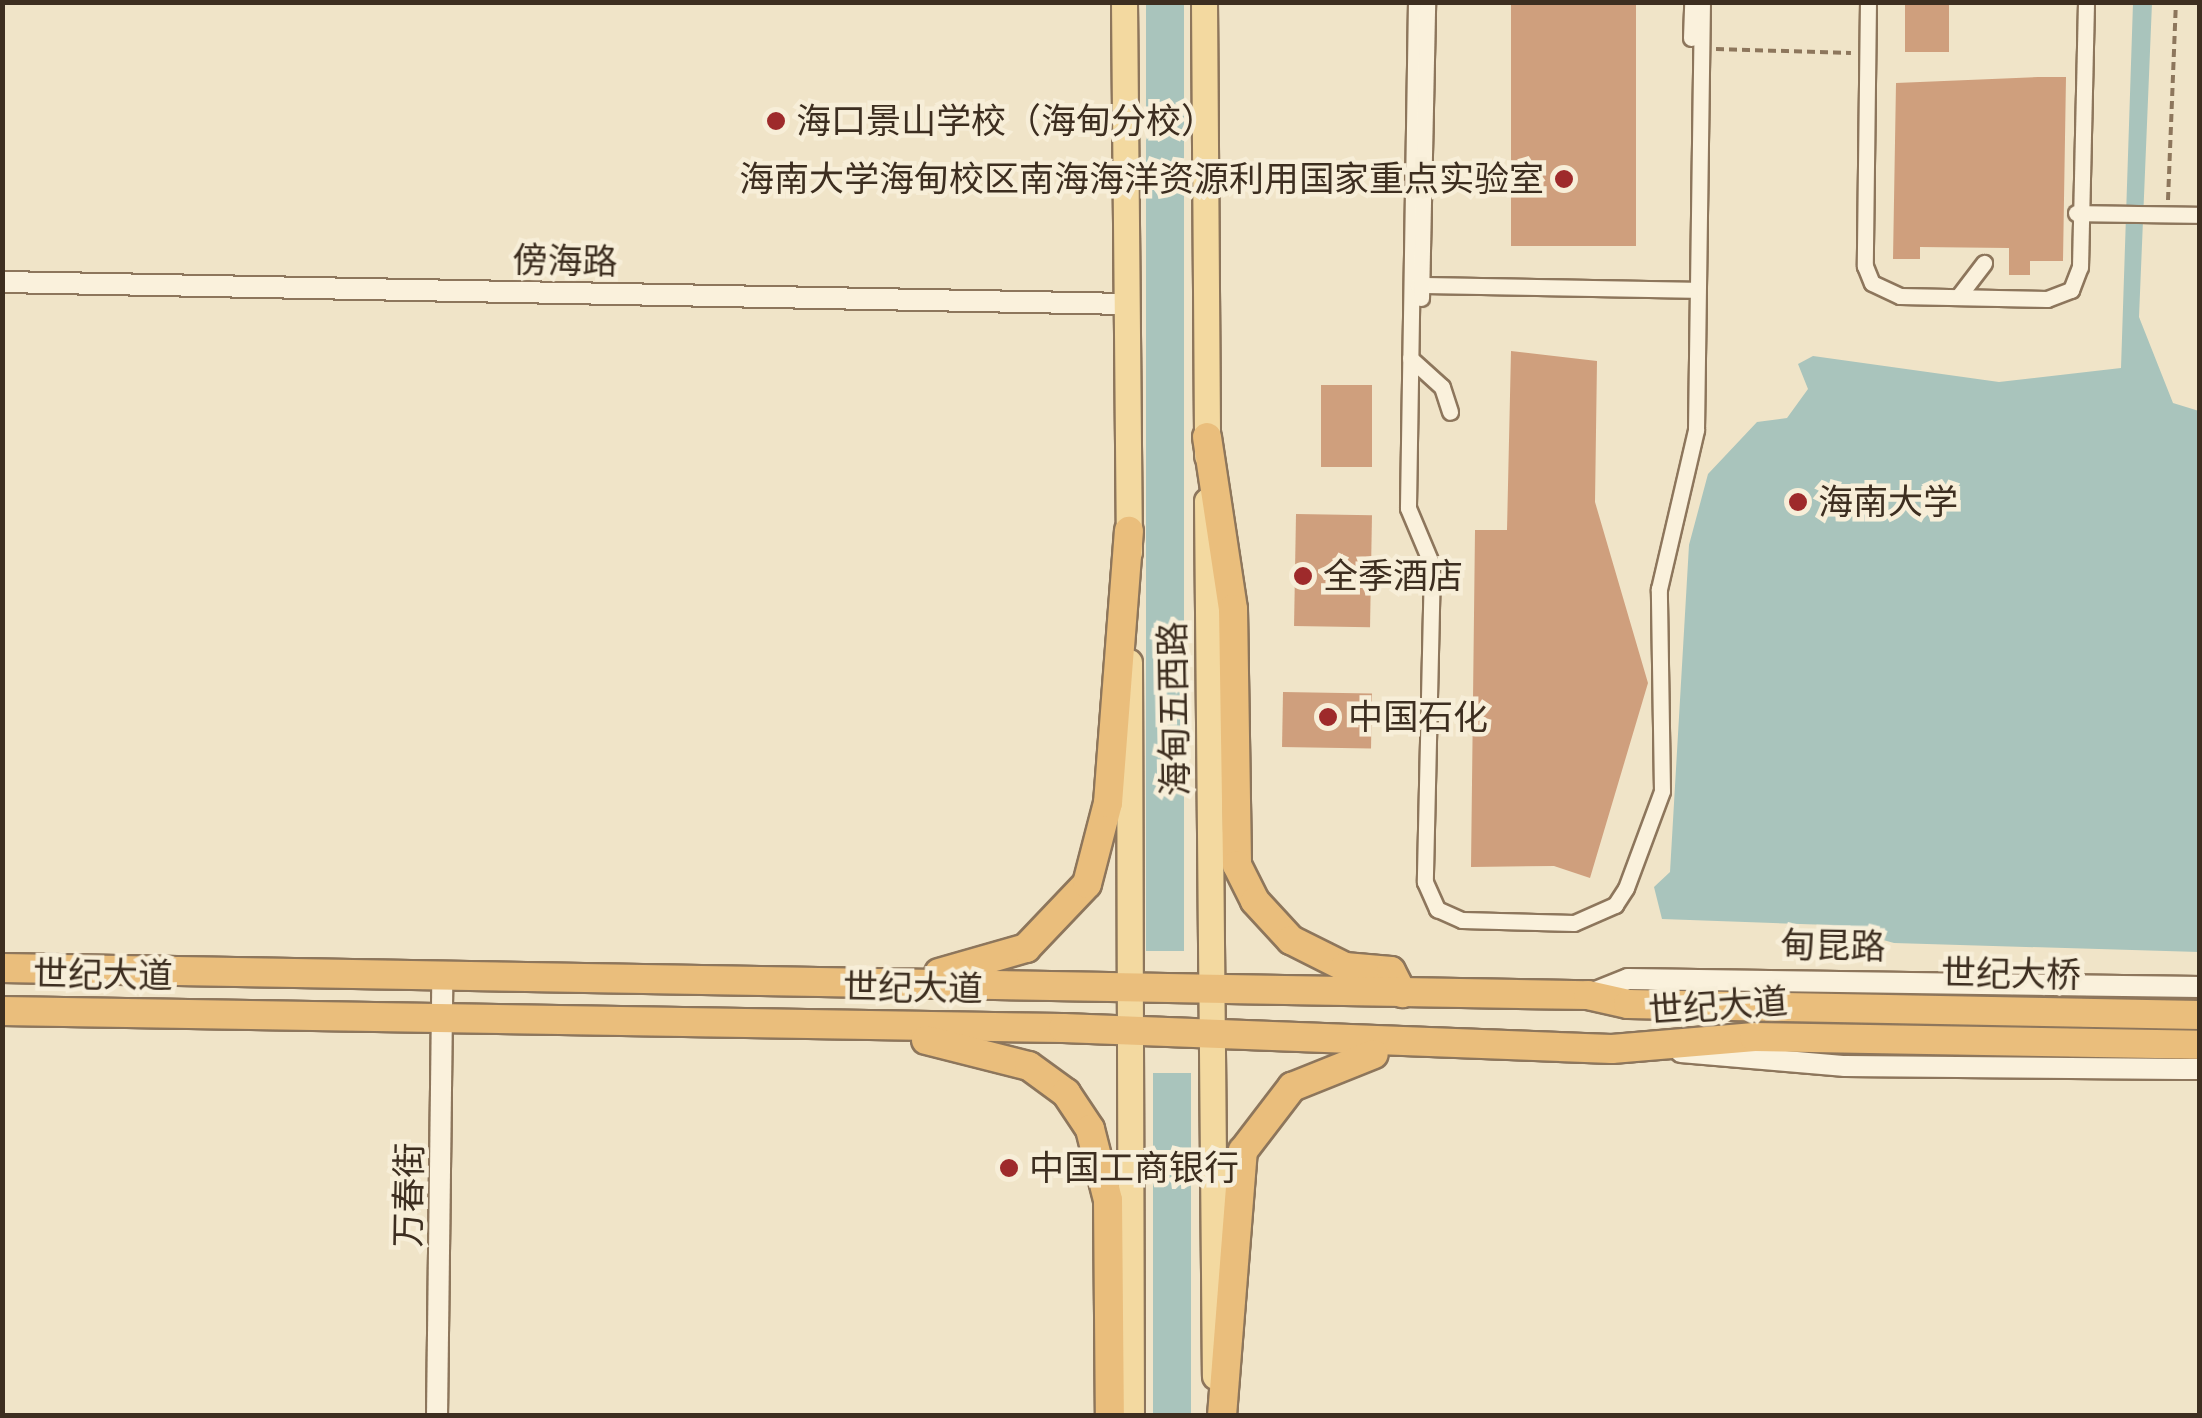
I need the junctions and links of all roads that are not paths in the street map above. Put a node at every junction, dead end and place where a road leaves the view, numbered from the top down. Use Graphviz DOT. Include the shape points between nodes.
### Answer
graph roads {
  1 [pos="1124,2"];
  2 [pos="1204,2"];
  3 [pos="1416,2"];
  4 [pos="1427,2"];
  5 [pos="1692,2"];
  6 [pos="1702,2"];
  7 [pos="1872,2"];
  8 [pos="2083,2"];
  9 [pos="2079,213"];
  10 [pos="2200,214"];
  11 [pos="1984,263"];
  12 [pos="2,272"];
  13 [pos="2,282"];
  14 [pos="1419,282"];
  15 [pos="1693,287"];
  16 [pos="1961,294"];
  17 [pos="1126,299"];
  18 [pos="1414,362"];
  19 [pos="1450,412"];
  20 [pos="1207,437"];
  21 [pos="1129,531"];
  22 [pos="2,968"];
  23 [pos="448,976"];
  24 [pos="874,984"];
  25 [pos="2200,987"];
  26 [pos="1130,990"];
  27 [pos="1213,991"];
  28 [pos="1402,993"];
  29 [pos="1588,994"];
  30 [pos="1820,1007"];
  31 [pos="2,1011"];
  32 [pos="2200,1016"];
  33 [pos="448,1018"];
  34 [pos="862,1025"];
  35 [pos="1129,1036"];
  36 [pos="1212,1038"];
  37 [pos="1820,1038"];
  38 [pos="1389,1044"];
  39 [pos="2200,1046"];
  40 [pos="1655,1050"];
  41 [pos="2200,1069"];
  42 [pos="436,1416"];
  43 [pos="446,1416"];
  44 [pos="1110,1416"];
  45 [pos="1131,1416"];
  46 [pos="1218,1416"];
  1 -- 17 [label="main road, 海甸五西路"];
  2 -- 20 [label="main road, 海甸五西路"];
  3 -- 14 [label="street"];
  4 -- 14 [label="street"];
  5 -- 15 [label="street"];
  6 -- 15 [label="street"];
  7 -- 16 [label="street" via="1873,274 1891,288"];
  7 -- 16 [label="street" via="1868,275 1890,294"];
  8 -- 9 [label="street"];
  9 -- 10 [label="street"];
  9 -- 16 [label="street" via="2071,290 2048,299"];
  11 -- 16 [label="street"];
  12 -- 17 [label="street, 傍海路"];
  13 -- 17 [label="street, 傍海路"];
  14 -- 15 [label="street"];
  14 -- 18 [label="street"];
  15 -- 18 [label="street" via="1689,429 1651,593 1654,790 1618,885 1584,911 1463,911 1437,893 1438,566 1417,508"];
  17 -- 21 [label="main road, 海甸五西路"];
  18 -- 19 [label="street"];
  20 -- 27 [label="main road, 海甸五西路"];
  20 -- 28 [label="highway" via="1233,609 1238,865 1255,901 1291,940 1335,963 1391,971"];
  21 -- 24 [label="highway" via="1108,803 1087,884 1026,948"];
  21 -- 26 [label="main road, 海甸五西路"];
  22 -- 23 [label="highway, 世纪大道"];
  23 -- 24 [label="highway, 世纪大道"];
  23 -- 33 [label="street, 万春街"];
  24 -- 26 [label="highway, 世纪大道"];
  25 -- 29 [label="street, 甸昆路" via="1666,978 1628,979"];
  26 -- 27 [label="highway, 世纪大道"];
  26 -- 35 [label="main road, 海甸五西路"];
  27 -- 28 [label="highway, 世纪大道"];
  27 -- 36 [label="main road, 海甸五西路"];
  28 -- 29 [label="highway, 世纪大道"];
  29 -- 30 [label="highway, 世纪大道" via="1628,1004"];
  30 -- 32 [label="highway, 世纪大桥"];
  31 -- 33 [label="highway, 世纪大道"];
  33 -- 34 [label="highway, 世纪大道"];
  33 -- 42 [label="street, 万春街"];
  33 -- 43 [label="street, 万春街"];
  34 -- 35 [label="highway, 世纪大道"];
  34 -- 44 [label="highway" via="1015,1060 1062,1089 1083,1116 1108,1200"];
  35 -- 36 [label="highway, 世纪大道"];
  35 -- 45 [label="main road, 海甸五西路"];
  36 -- 38 [label="highway, 世纪大道"];
  36 -- 46 [label="main road, 海甸五西路"];
  37 -- 39 [label="highway, 世纪大桥"];
  37 -- 40 [label="highway, 世纪大道" via="1712,1037"];
  38 -- 40 [label="highway, 世纪大道"];
  38 -- 46 [label="highway" via="1292,1087 1248,1140 1234,1180 1234,1332"];
  40 -- 41 [label="street" via="1844,1066"];
}
